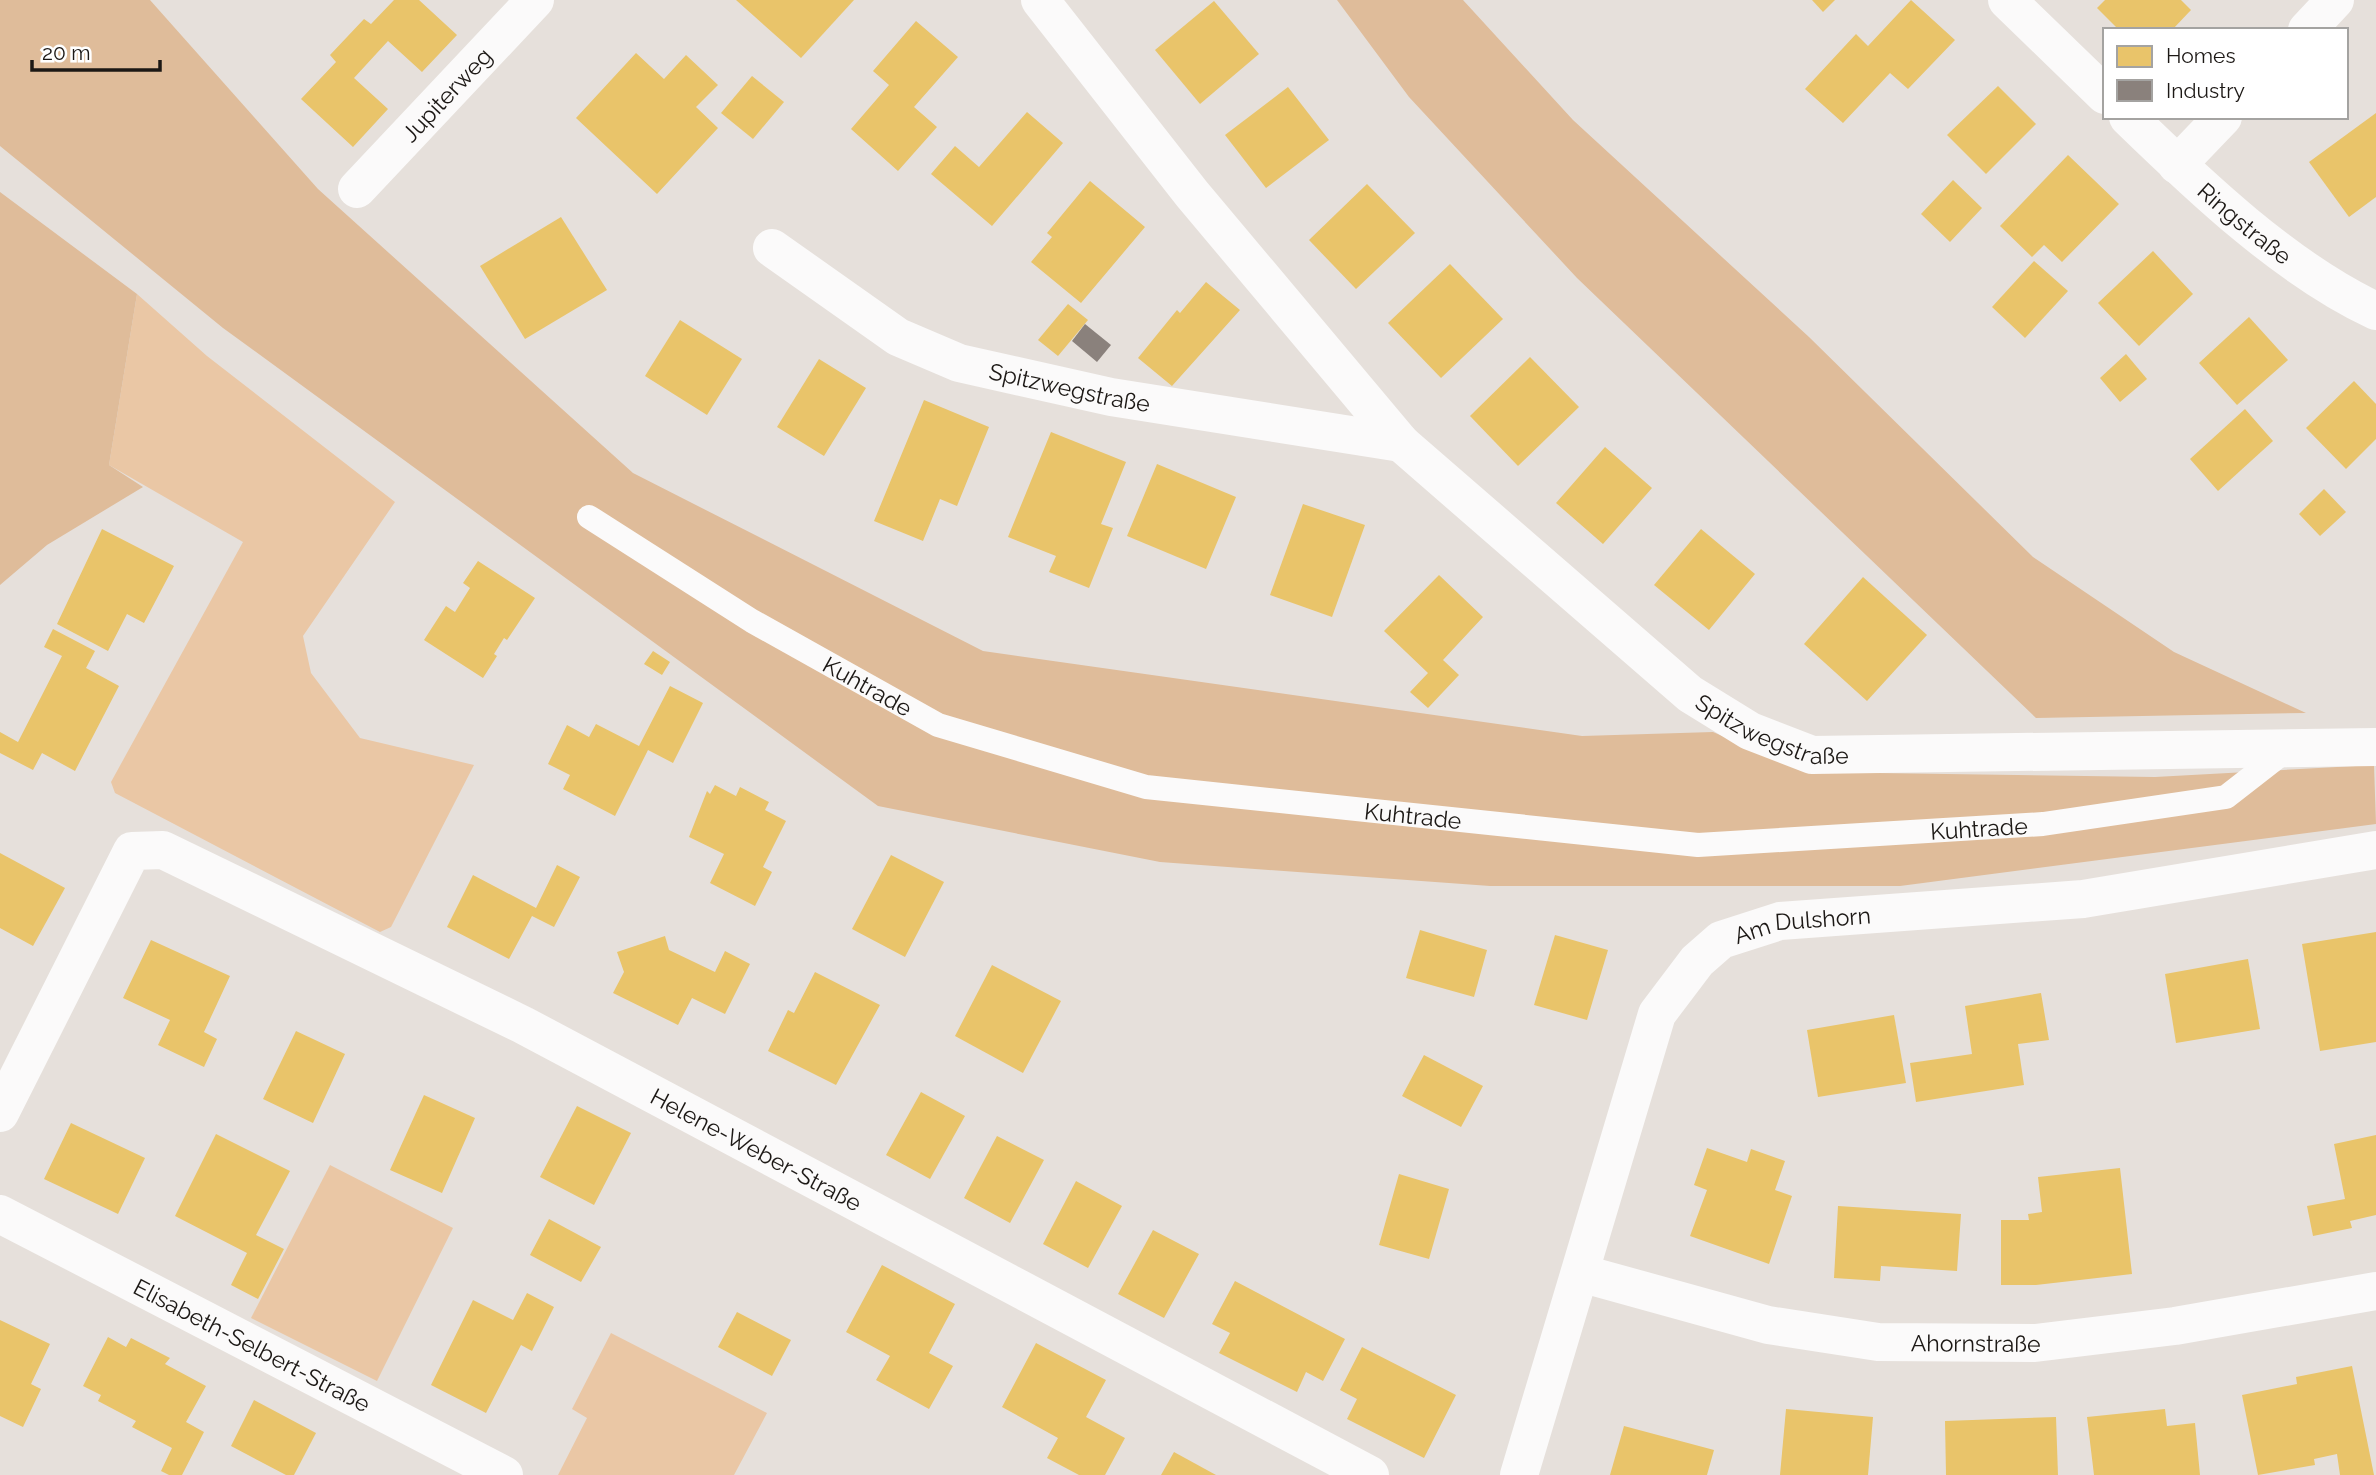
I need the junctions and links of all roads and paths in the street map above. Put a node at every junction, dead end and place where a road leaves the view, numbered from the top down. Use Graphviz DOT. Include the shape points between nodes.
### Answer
graph roads {
  1 [pos="536,0"];
  2 [pos="1040,0"];
  3 [pos="2007,0"];
  4 [pos="2335,0"];
  5 [pos="2309,28"];
  6 [pos="2103,93"];
  7 [pos="2130,119"];
  8 [pos="2221,119"];
  9 [pos="2177,165"];
  10 [pos="357,189"];
  11 [pos="772,248"];
  12 [pos="2376,311"];
  13 [pos="1401,443"];
  14 [pos="589,517"];
  15 [pos="2376,747"];
  16 [pos="2285,751"];
  17 [pos="2376,850"];
  18 [pos="0,1113"];
  19 [pos="0,1214"];
  20 [pos="1580,1273"];
  21 [pos="2376,1291"];
  22 [pos="504,1475"];
  23 [pos="1370,1475"];
  24 [pos="1519,1475"];
  1 -- 10 [label="street, Jupiterweg"];
  2 -- 13 [label="street, Spitzwegstraße" via="1226,235"];
  3 -- 6 [label="street"];
  4 -- 5 [label="street"];
  7 -- 9 [label="street, Ringstraße"];
  8 -- 9 [label="street"];
  9 -- 12 [label="street, Ringstraße" via="2251,229 2348,298"];
  11 -- 13 [label="street, Spitzwegstraße" via="898,337 959,363 1111,397"];
  13 -- 16 [label="street, Spitzwegstraße" via="1690,694 1750,731 1812,755"];
  14 -- 16 [label="lane, Kuhtrade" via="752,621 938,725 1146,787 1698,845 2043,824 2226,797"];
  15 -- 16 [label="street, Spitzwegstraße"];
  17 -- 20 [label="street, Am Dulshorn" via="2083,899 1780,921 1721,940 1697,961 1657,1014"];
  18 -- 23 [label="street, Helene-Weber-Straße" via="132,850 163,850 523,1025"];
  19 -- 22 [label="street, Elisabeth-Selbert-Straße"];
  20 -- 21 [label="street, Ahornstraße" via="1769,1325 1878,1342 2035,1343 2175,1326"];
  20 -- 24 [label="street, Am Dulshorn"];
}
